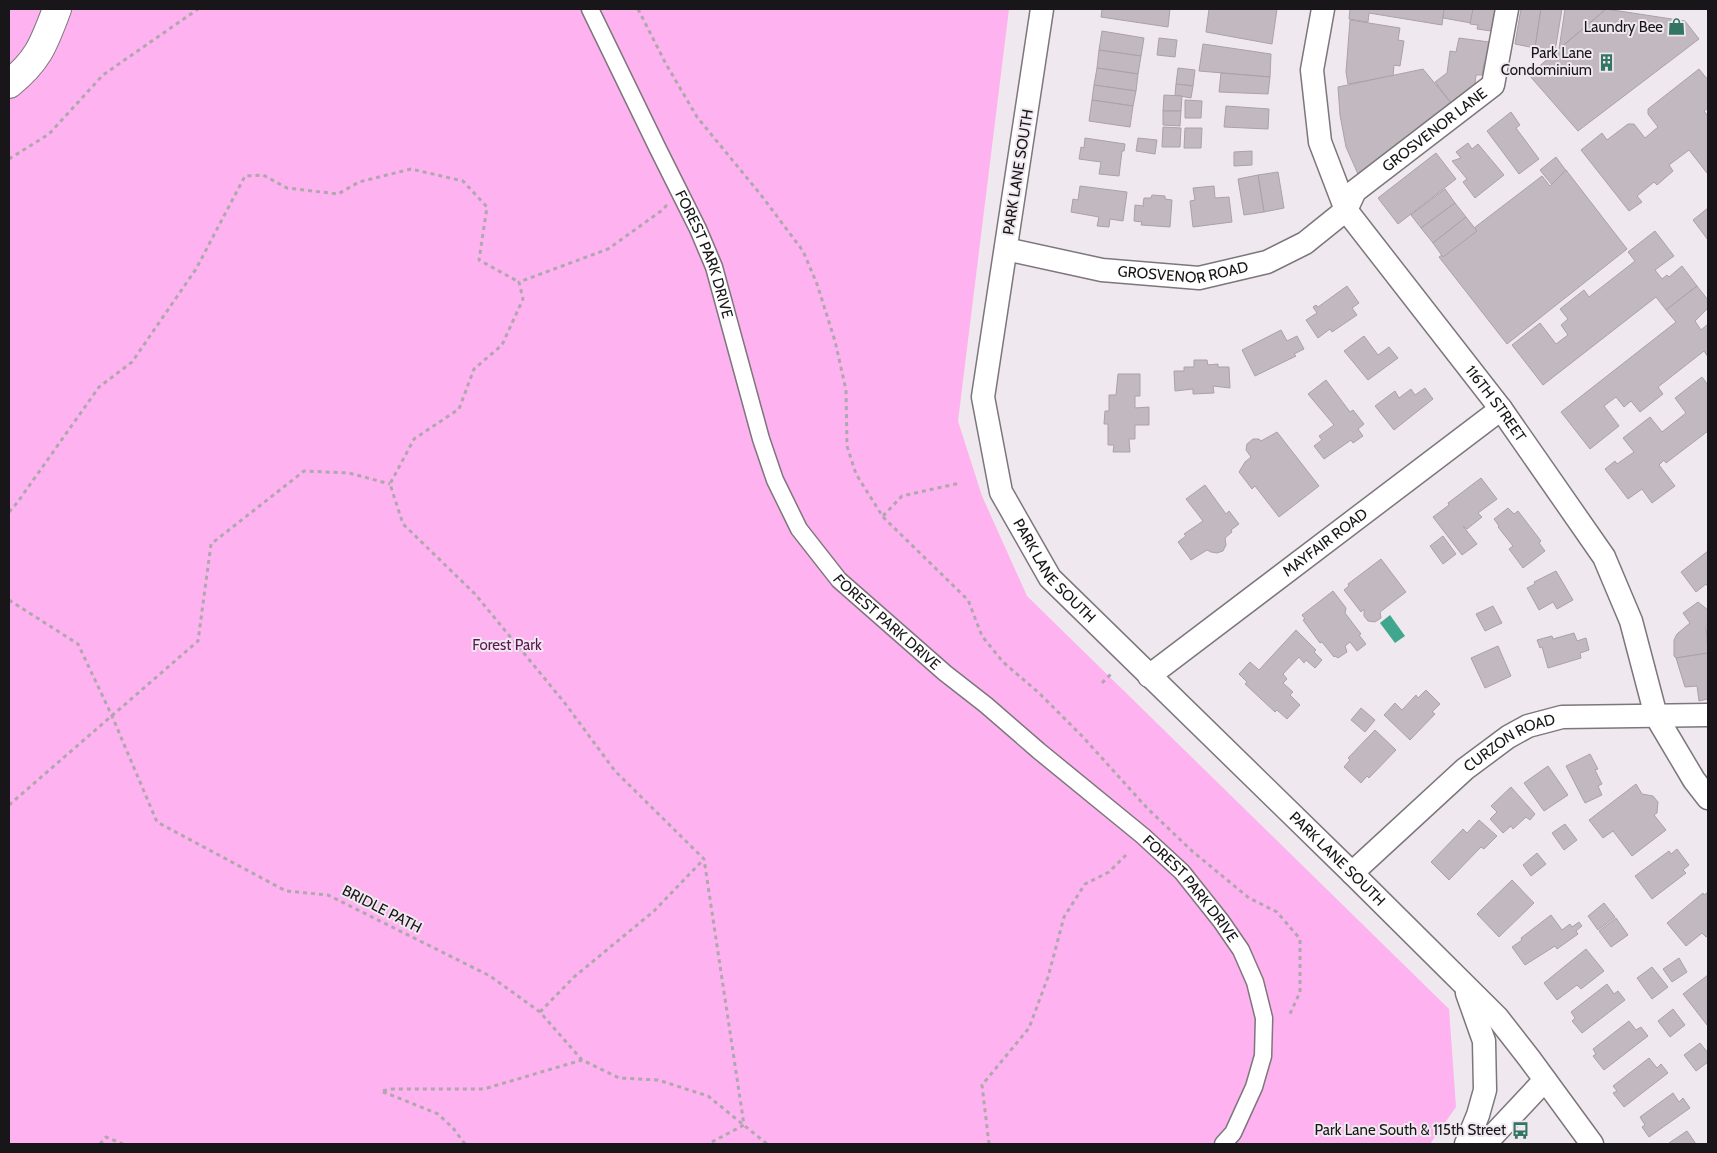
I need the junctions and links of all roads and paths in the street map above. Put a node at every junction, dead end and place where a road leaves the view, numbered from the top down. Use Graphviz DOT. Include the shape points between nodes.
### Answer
graph roads {
  1 [pos="198,9"];
  2 [pos="590,9"];
  3 [pos="638,9"];
  4 [pos="1042,9"];
  5 [pos="1323,9"];
  6 [pos="1507,9"];
  7 [pos="55,12"];
  8 [pos="9,84"];
  9 [pos="9,159"];
  10 [pos="680,192"];
  11 [pos="1346,210"];
  12 [pos="1006,250"];
  13 [pos="519,282"];
  14 [pos="1501,409"];
  15 [pos="960,483"];
  16 [pos="390,484"];
  17 [pos="9,512"];
  18 [pos="882,517"];
  19 [pos="9,600"];
  20 [pos="1112,673"];
  21 [pos="1149,676"];
  22 [pos="1102,683"];
  23 [pos="1708,715"];
  24 [pos="112,716"];
  25 [pos="1656,716"];
  26 [pos="1708,798"];
  27 [pos="9,805"];
  28 [pos="1126,855"];
  29 [pos="704,859"];
  30 [pos="1352,873"];
  31 [pos="1464,985"];
  32 [pos="540,1012"];
  33 [pos="1289,1016"];
  34 [pos="582,1060"];
  35 [pos="1544,1080"];
  36 [pos="744,1125"];
  37 [pos="100,1144"];
  38 [pos="124,1144"];
  39 [pos="465,1144"];
  40 [pos="708,1144"];
  41 [pos="767,1144"];
  42 [pos="990,1144"];
  43 [pos="1223,1144"];
  44 [pos="1466,1144"];
  45 [pos="1485,1144"];
  46 [pos="1592,1144"];
  1 -- 9 [label="path" via="103,75 49,134"];
  2 -- 10 [label="street, FOREST PARK DRIVE"];
  3 -- 18 [label="path" via="697,117 803,251 835,341 846,390 848,446 856,474"];
  4 -- 12 [label="street, PARK LANE SOUTH"];
  5 -- 11 [label="street, 116TH STREET" via="1312,70 1320,142"];
  6 -- 11 [label="street, GROSVENOR LANE" via="1493,85 1355,191"];
  7 -- 8 [label="highway" via="43,46"];
  10 -- 13 [label="path" via="661,211 608,248"];
  10 -- 43 [label="street, FOREST PARK DRIVE" via="714,267 761,439 775,480 799,529 839,580 1182,872 1241,950 1255,982 1264,1018 1263,1056 1254,1087 1233,1133"];
  11 -- 12 [label="street, GROSVENOR ROAD" via="1305,243 1266,262 1199,278 1102,270"];
  11 -- 14 [label="street, 116TH STREET"];
  12 -- 21 [label="street, PARK LANE SOUTH" via="984,397 1002,492 1050,578"];
  13 -- 16 [label="path" via="523,299 502,345 474,369 459,409 414,439"];
  13 -- 17 [label="path" via="479,260 487,207 463,180 412,169 359,182 338,194 288,188 263,175 245,176 196,269 132,362 98,387"];
  14 -- 21 [label="street, MAYFAIR ROAD"];
  14 -- 25 [label="street, 116TH STREET" via="1604,558 1631,622"];
  15 -- 18 [label="path" via="902,496"];
  16 -- 24 [label="path" via="349,473 304,471 211,544 198,641"];
  16 -- 29 [label="path" via="403,524 475,594 564,702 615,771"];
  18 -- 33 [label="path" via="968,600 982,636 1002,662 1084,736 1147,808 1192,851 1249,898 1277,912 1300,939 1300,992"];
  19 -- 24 [label="path, BRIDLE PATH" via="78,644"];
  20 -- 22 [label="path"];
  21 -- 30 [label="street, PARK LANE SOUTH"];
  23 -- 25 [label="street, CURZON ROAD"];
  24 -- 27 [label="path"];
  24 -- 32 [label="path, BRIDLE PATH" via="157,822 286,890 328,895 490,976"];
  25 -- 26 [label="street, 116TH STREET"];
  25 -- 30 [label="street, CURZON ROAD" via="1562,717 1528,726 1465,769"];
  28 -- 42 [label="path" via="1109,872 1085,884 1064,917 1048,977 1028,1028 982,1086"];
  29 -- 32 [label="path" via="654,911 574,977"];
  29 -- 36 [label="path"];
  30 -- 31 [label="street, PARK LANE SOUTH"];
  31 -- 35 [label="street, PARK LANE SOUTH" via="1497,1017"];
  31 -- 44 [label="street, PARK LANE SOUTH" via="1484,1042 1485,1090"];
  32 -- 34 [label="path, BRIDLE PATH"];
  34 -- 36 [label="path, BRIDLE PATH" via="619,1078 658,1080 708,1096"];
  34 -- 39 [label="path" via="484,1088 381,1091 438,1114"];
  35 -- 45 [label="street"];
  35 -- 46 [label="street, PARK LANE SOUTH"];
  36 -- 40 [label="path"];
  36 -- 41 [label="path, BRIDLE PATH"];
  37 -- 38 [label="path" via="106,1138"];
}
